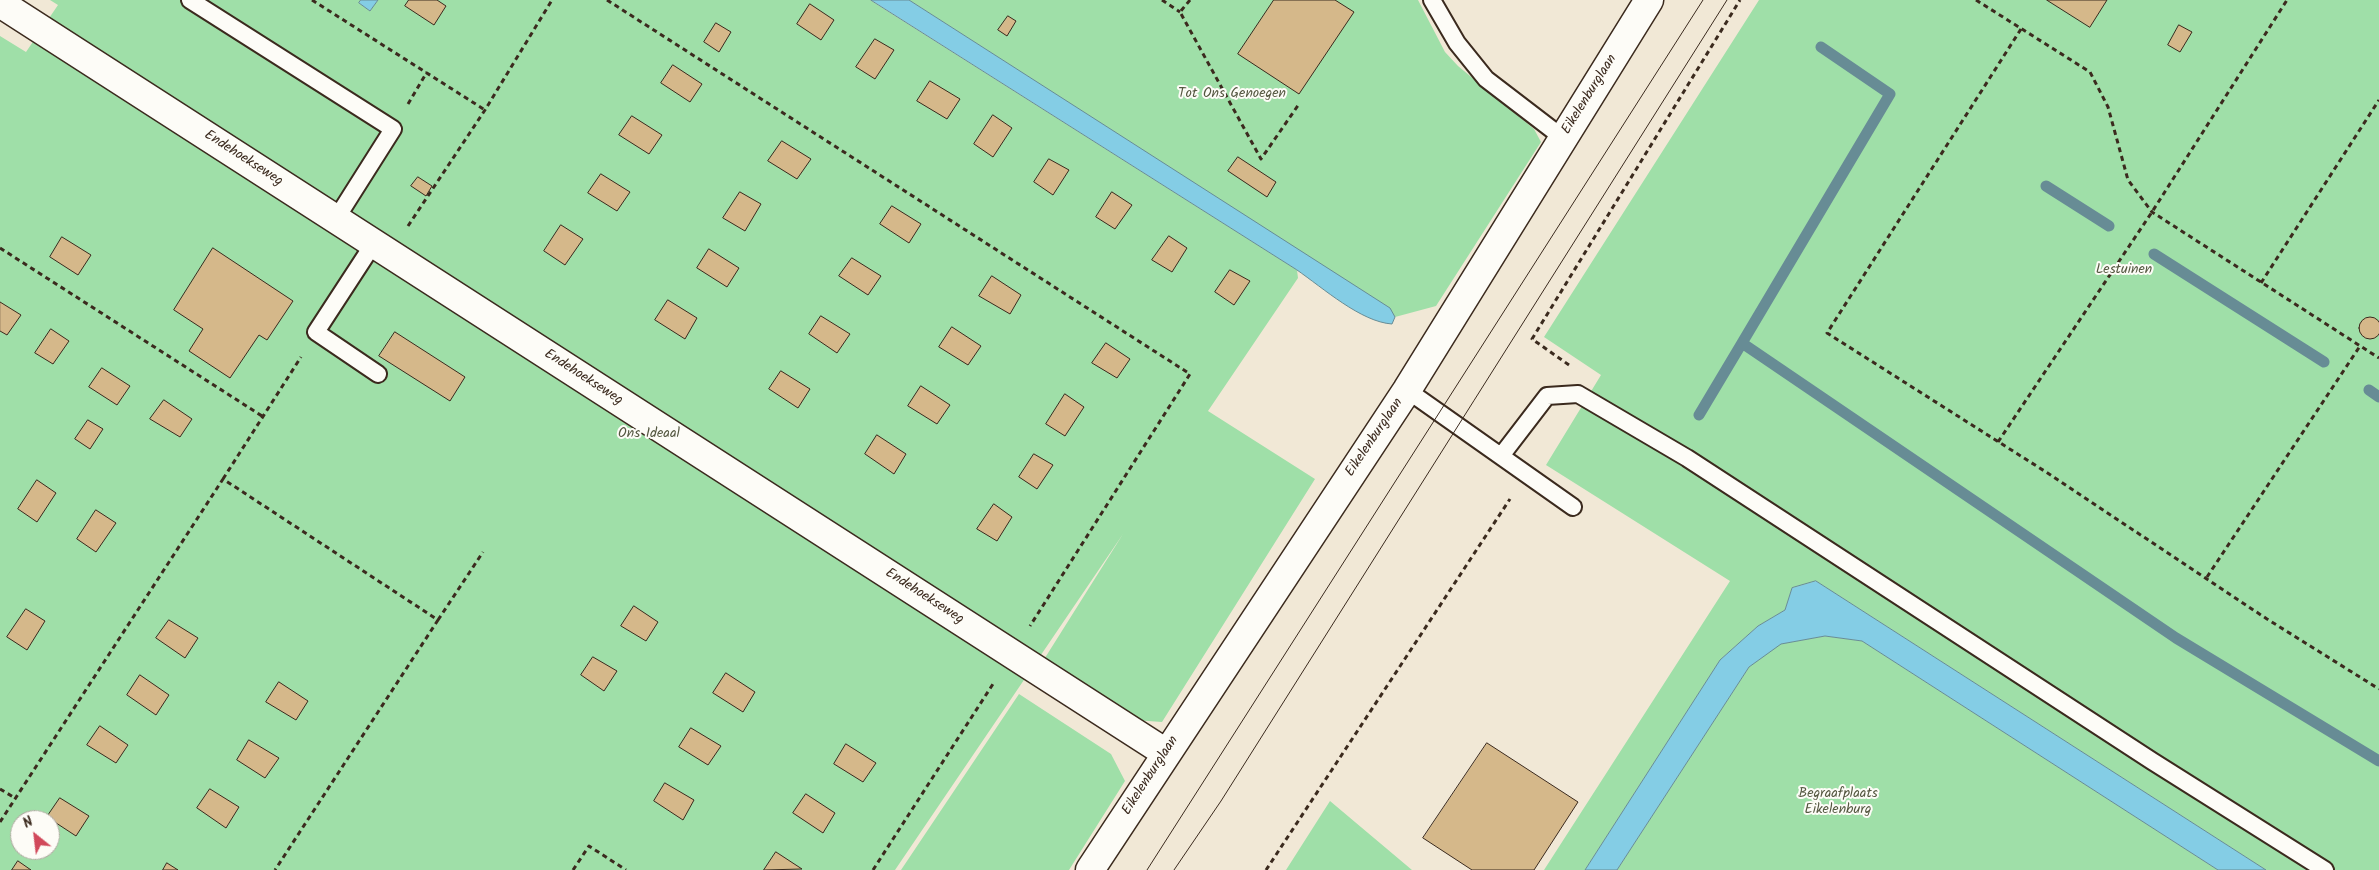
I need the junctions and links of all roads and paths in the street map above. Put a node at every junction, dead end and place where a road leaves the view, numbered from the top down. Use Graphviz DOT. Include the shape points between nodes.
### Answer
graph roads {
  1 [pos="190,0"];
  2 [pos="312,0"];
  3 [pos="552,0"];
  4 [pos="607,0"];
  5 [pos="1162,0"];
  6 [pos="1190,0"];
  7 [pos="1432,0"];
  8 [pos="1649,0"];
  9 [pos="1740,0"];
  10 [pos="1976,0"];
  11 [pos="2287,0"];
  12 [pos="0,3"];
  13 [pos="1180,12"];
  14 [pos="2021,29"];
  15 [pos="427,72"];
  16 [pos="2379,100"];
  17 [pos="1299,104"];
  18 [pos="485,110"];
  19 [pos="393,129"];
  20 [pos="1563,138"];
  21 [pos="2152,212"];
  22 [pos="336,218"];
  23 [pos="0,248"];
  24 [pos="382,248"];
  25 [pos="2262,283"];
  26 [pos="316,332"];
  27 [pos="2360,346"];
  28 [pos="2379,358"];
  29 [pos="378,374"];
  30 [pos="1407,390"];
  31 [pos="1578,394"];
  32 [pos="262,416"];
  33 [pos="1998,442"];
  34 [pos="1501,456"];
  35 [pos="1526,474"];
  36 [pos="223,478"];
  37 [pos="1573,507"];
  38 [pos="483,552"];
  39 [pos="2207,577"];
  40 [pos="438,620"];
  41 [pos="1012,654"];
  42 [pos="2379,689"];
  43 [pos="1166,753"];
  44 [pos="0,788"];
  45 [pos="15,798"];
  46 [pos="0,822"];
  47 [pos="1098,867"];
  48 [pos="275,870"];
  49 [pos="573,870"];
  50 [pos="626,870"];
  51 [pos="873,870"];
  52 [pos="1266,870"];
  53 [pos="2325,870"];
  1 -- 19 [label="lane"];
  2 -- 15 [label="path"];
  3 -- 18 [label="path"];
  4 -- 41 [label="path" via="1190,374"];
  5 -- 13 [label="path"];
  6 -- 13 [label="path"];
  7 -- 20 [label="lane" via="1457,43 1486,79"];
  8 -- 20 [label="street, Eikelenburglaan"];
  9 -- 31 [label="path" via="1532,339 1590,379"];
  10 -- 14 [label="path"];
  11 -- 21 [label="path"];
  12 -- 22 [label="street, Endehoekseweg"];
  13 -- 17 [label="path" via="1261,159"];
  14 -- 21 [label="path" via="2090,72 2108,107 2128,180"];
  14 -- 33 [label="path" via="1827,333"];
  15 -- 18 [label="path"];
  15 -- 19 [label="path"];
  16 -- 25 [label="path"];
  18 -- 24 [label="path"];
  19 -- 22 [label="lane"];
  20 -- 30 [label="street, Eikelenburglaan"];
  21 -- 25 [label="path"];
  21 -- 33 [label="path"];
  22 -- 24 [label="street, Endehoekseweg"];
  23 -- 32 [label="path"];
  24 -- 26 [label="lane"];
  24 -- 41 [label="street, Endehoekseweg"];
  25 -- 27 [label="path"];
  26 -- 29 [label="lane"];
  26 -- 32 [label="path"];
  27 -- 28 [label="path"];
  27 -- 39 [label="path"];
  30 -- 34 [label="lane"];
  30 -- 43 [label="street, Eikelenburglaan"];
  31 -- 34 [label="lane" via="1547,396"];
  31 -- 53 [label="lane" via="1687,458"];
  32 -- 36 [label="path"];
  33 -- 39 [label="path"];
  34 -- 35 [label="lane"];
  35 -- 37 [label="lane"];
  35 -- 52 [label="path"];
  36 -- 40 [label="path"];
  36 -- 45 [label="path"];
  38 -- 40 [label="path"];
  39 -- 42 [label="path"];
  40 -- 48 [label="path"];
  41 -- 43 [label="street, Endehoekseweg"];
  41 -- 51 [label="path"];
  43 -- 47 [label="street, Eikelenburglaan"];
  44 -- 45 [label="path"];
  45 -- 46 [label="path"];
  49 -- 50 [label="path" via="589,846"];
}
